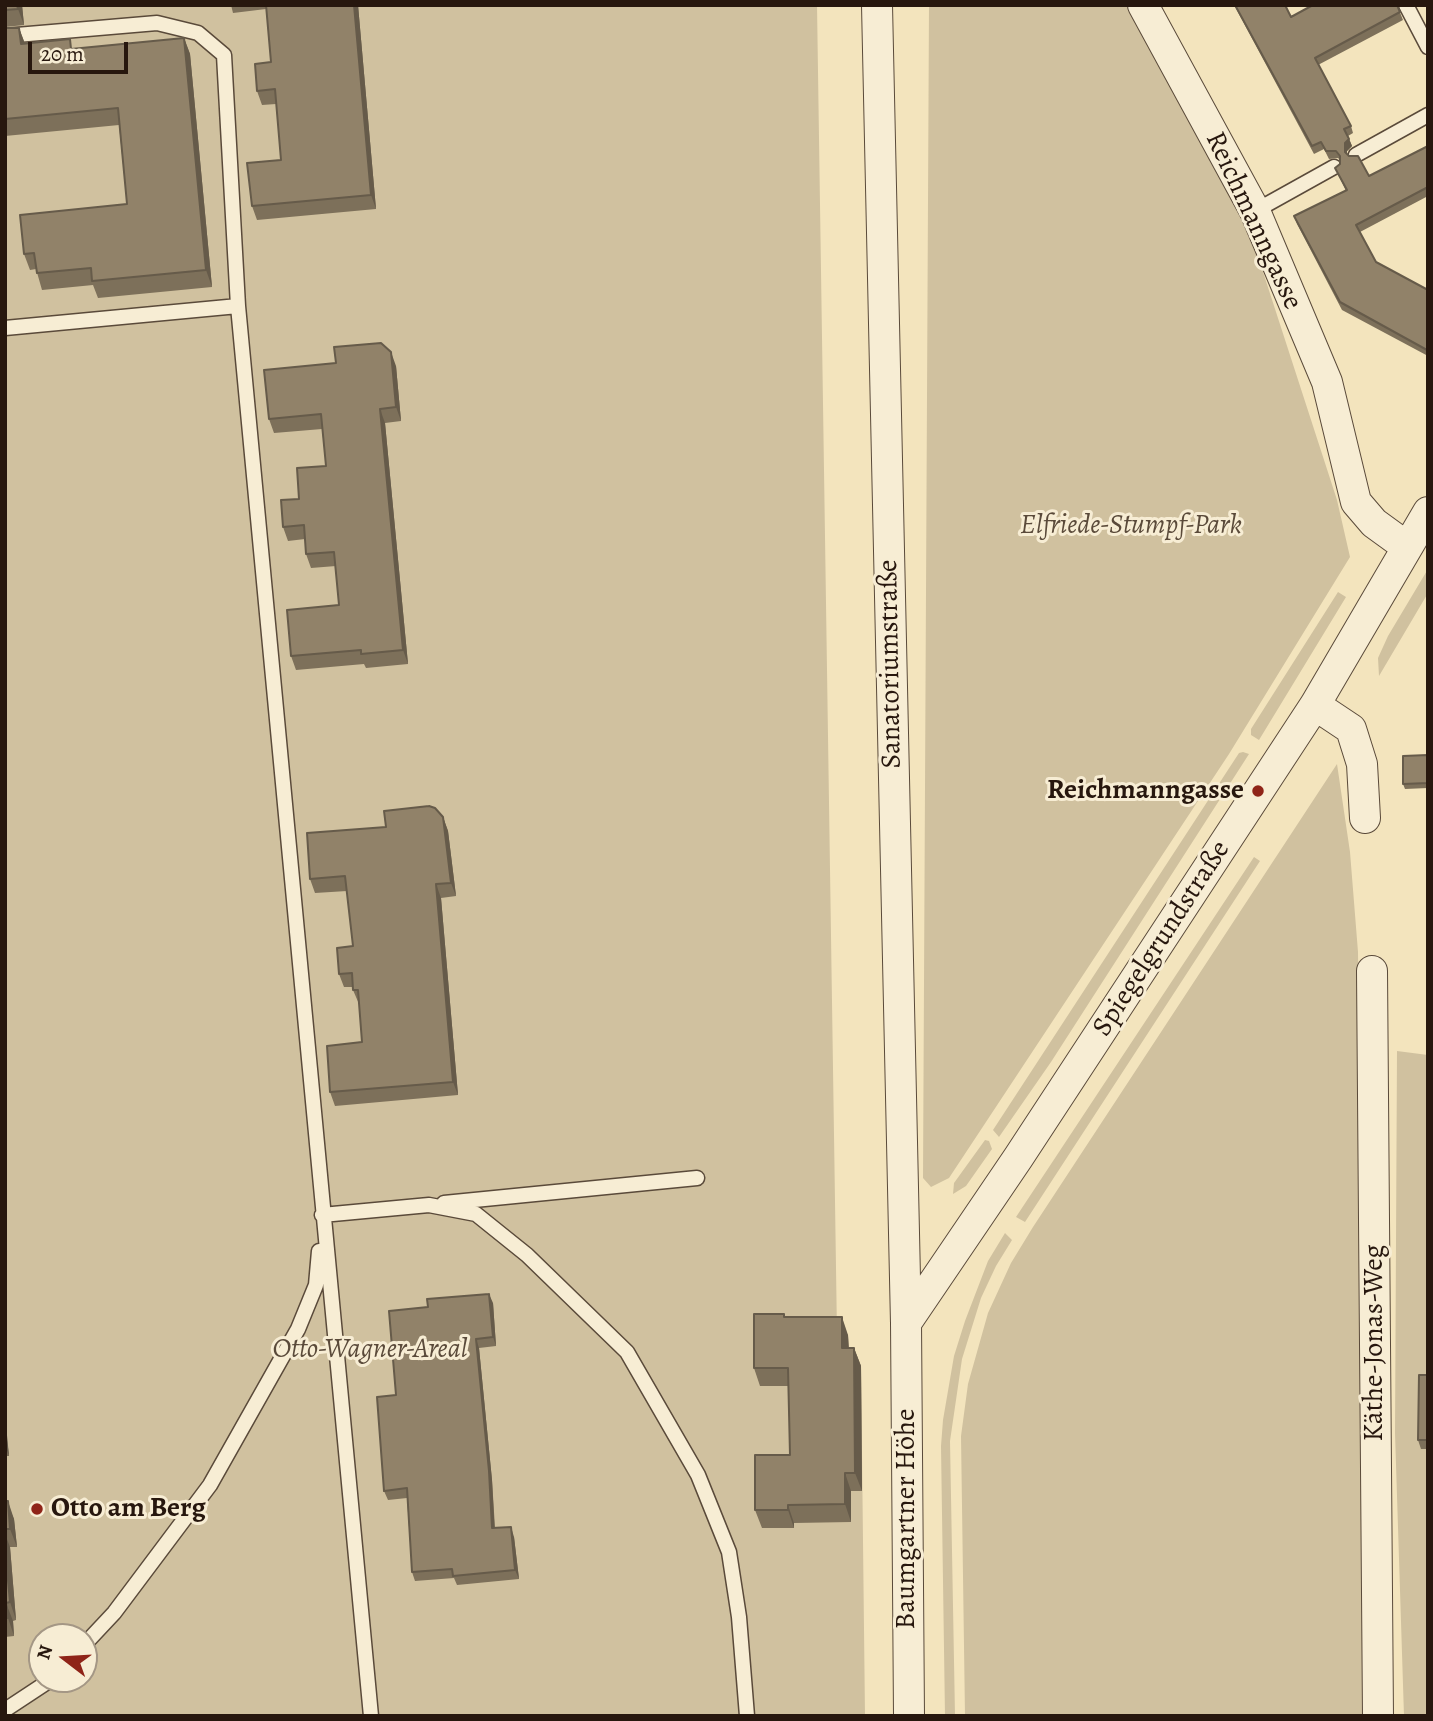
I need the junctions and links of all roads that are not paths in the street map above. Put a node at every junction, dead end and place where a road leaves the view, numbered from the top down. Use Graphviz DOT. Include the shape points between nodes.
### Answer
graph roads {
  1 [pos="877,5"];
  2 [pos="1143,5"];
  3 [pos="1406,5"];
  4 [pos="5,36"];
  5 [pos="1428,47"];
  6 [pos="1428,116"];
  7 [pos="1356,155"];
  8 [pos="1334,167"];
  9 [pos="1255,211"];
  10 [pos="238,306"];
  11 [pos="5,328"];
  12 [pos="1428,512"];
  13 [pos="1406,547"];
  14 [pos="1315,705"];
  15 [pos="1365,818"];
  16 [pos="1372,971"];
  17 [pos="697,1178"];
  18 [pos="429,1205"];
  19 [pos="322,1215"];
  20 [pos="906,1323"];
  21 [pos="98,1630"];
  22 [pos="31,1693"];
  23 [pos="5,1710"];
  24 [pos="371,1716"];
  25 [pos="747,1716"];
  26 [pos="909,1716"];
  27 [pos="1378,1716"];
  1 -- 20 [label="street, Sanatoriumstraße"];
  2 -- 9 [label="street, Reichmanngasse"];
  3 -- 5 [label="lane"];
  4 -- 10 [label="lane" via="157,23 198,33 224,55"];
  6 -- 7 [label="lane"];
  8 -- 9 [label="lane"];
  9 -- 13 [label="street, Reichmanngasse" via="1327,382 1356,502 1374,523"];
  10 -- 11 [label="lane"];
  10 -- 19 [label="lane"];
  12 -- 13 [label="street, Spiegelgrundstraße"];
  13 -- 14 [label="street, Spiegelgrundstraße"];
  14 -- 15 [label="street" via="1351,729 1362,764"];
  14 -- 20 [label="street, Spiegelgrundstraße"];
  16 -- 27 [label="street, Käthe-Jonas-Weg"];
  17 -- 18 [label="lane"];
  18 -- 19 [label="lane"];
  18 -- 25 [label="lane" via="476,1214 527,1255 627,1352 698,1475 729,1552"];
  19 -- 21 [label="lane" via="316,1285 285,1353 211,1485"];
  19 -- 24 [label="lane"];
  20 -- 26 [label="street, Baumgartner Höhe"];
  22 -- 23 [label="lane"];
}
